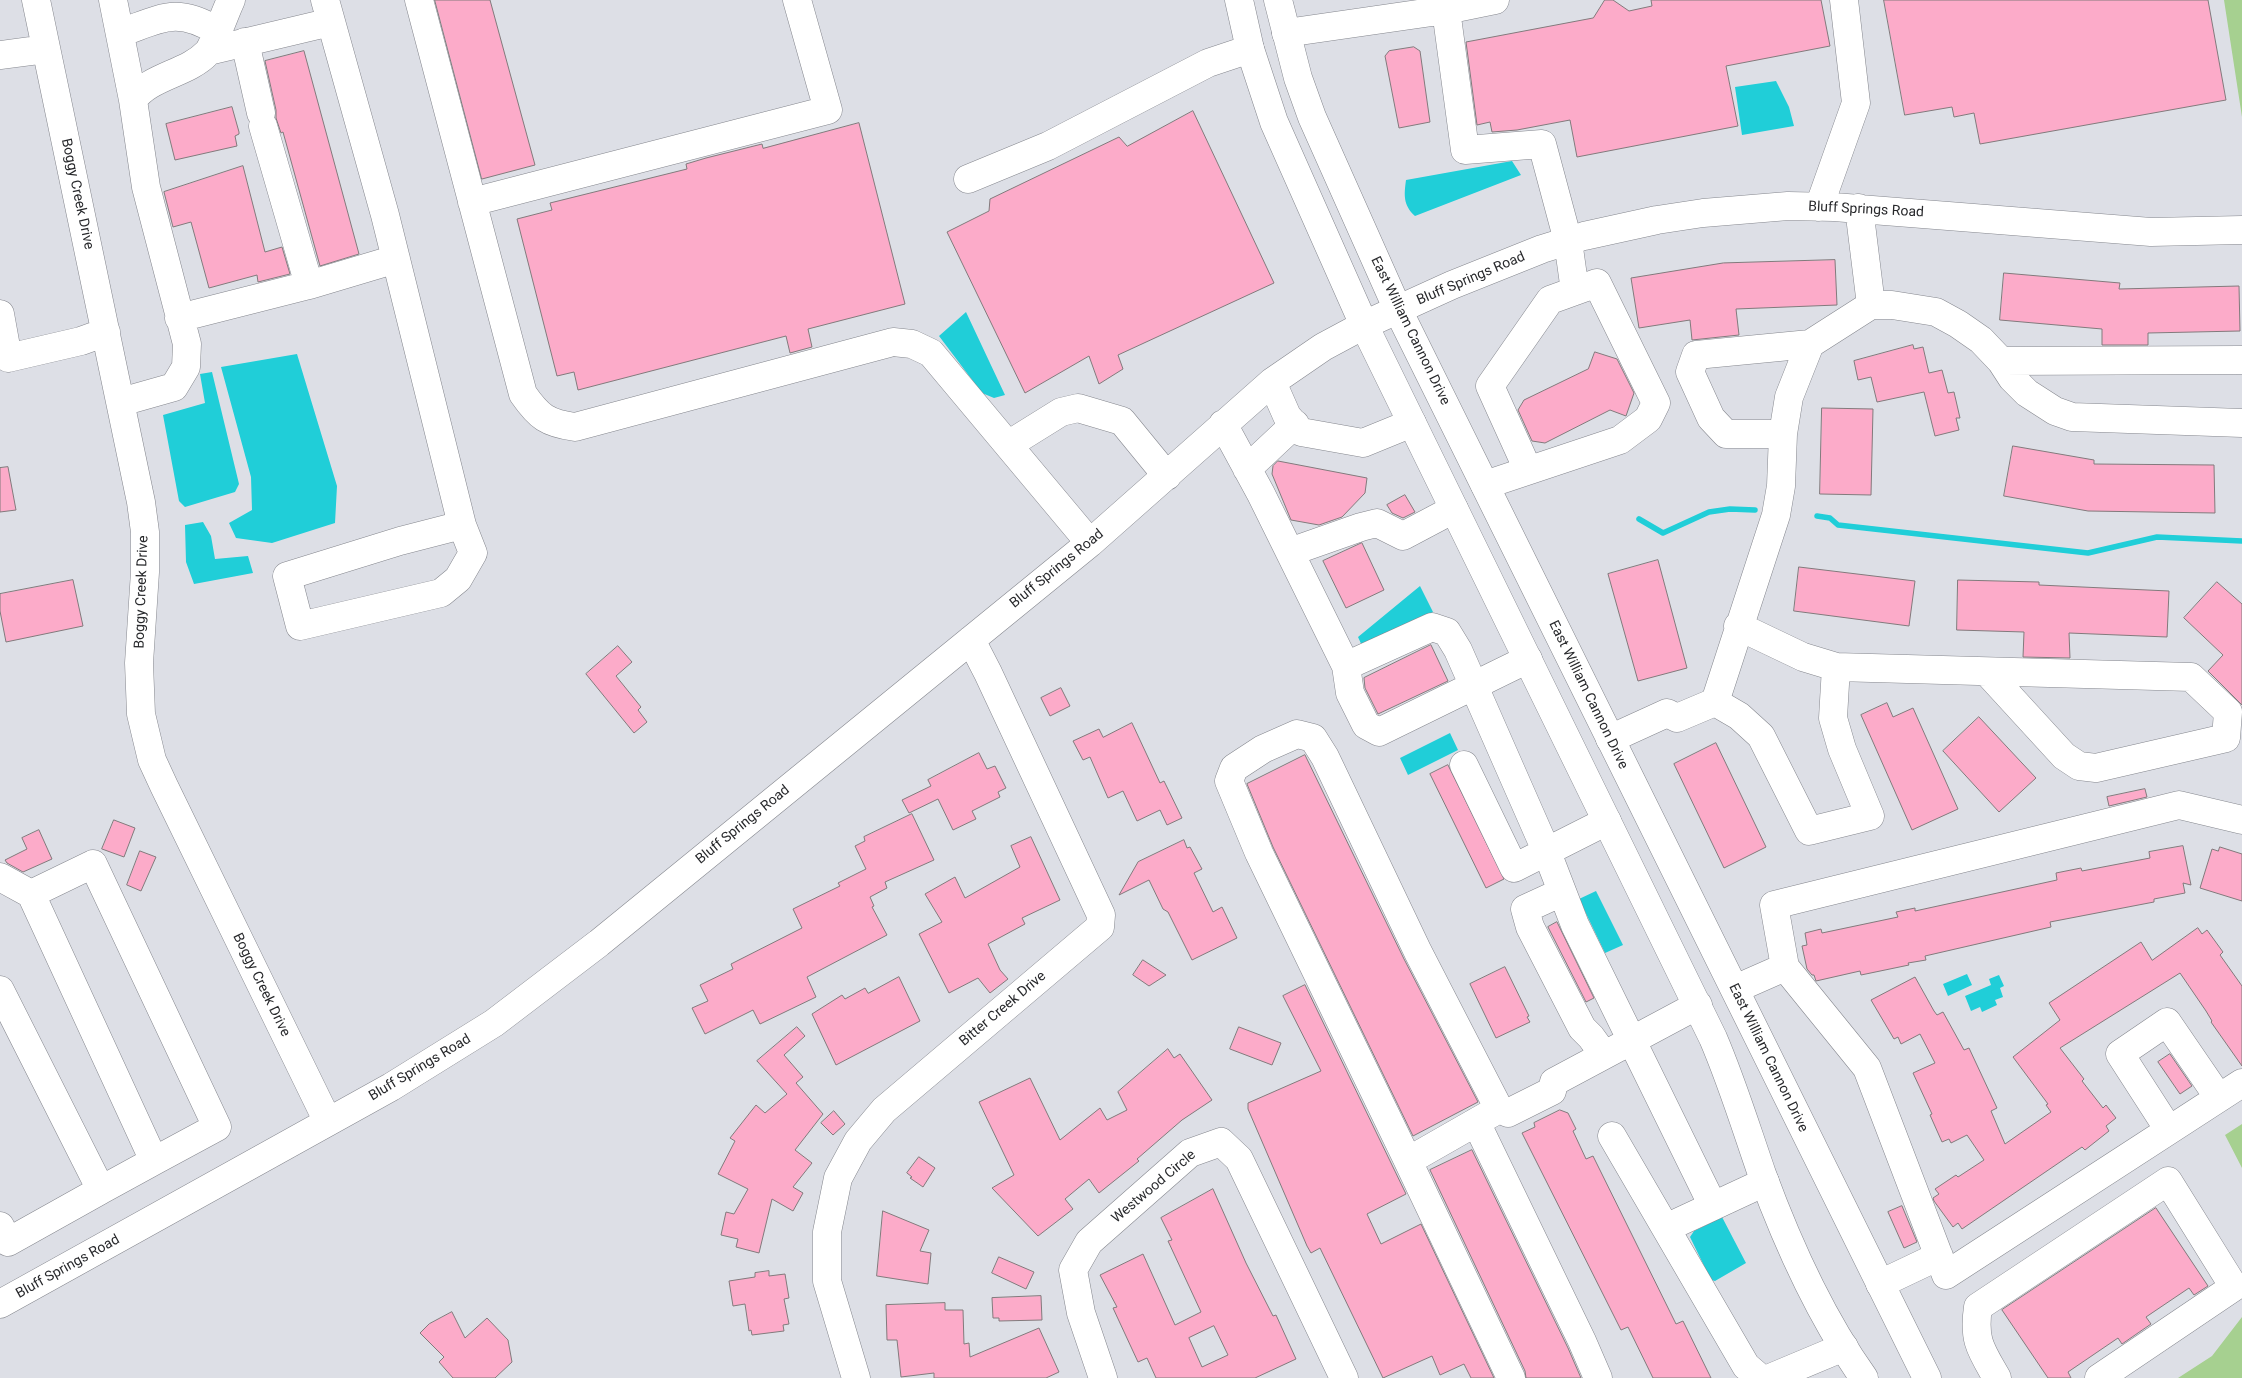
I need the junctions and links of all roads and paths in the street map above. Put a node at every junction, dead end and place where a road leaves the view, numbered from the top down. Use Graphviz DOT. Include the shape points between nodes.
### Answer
graph roads {
  1 [pos="36,0"];
  2 [pos="113,0"];
  3 [pos="231,0"];
  4 [pos="419,0"];
  5 [pos="796,0"];
  6 [pos="1239,0"];
  7 [pos="1278,0"];
  8 [pos="1495,0"];
  9 [pos="1844,0"];
  10 [pos="1446,10"];
  11 [pos="328,11"];
  12 [pos="120,33"];
  13 [pos="1286,33"];
  14 [pos="213,41"];
  15 [pos="245,42"];
  16 [pos="46,49"];
  17 [pos="1250,49"];
  18 [pos="0,55"];
  19 [pos="133,100"];
  20 [pos="968,179"];
  21 [pos="472,202"];
  22 [pos="1819,207"];
  23 [pos="1859,208"];
  24 [pos="2242,230"];
  25 [pos="1568,241"];
  26 [pos="396,259"];
  27 [pos="309,285"];
  28 [pos="1575,291"];
  29 [pos="1870,305"];
  30 [pos="1398,310"];
  31 [pos="0,314"];
  32 [pos="179,318"];
  33 [pos="1364,325"];
  34 [pos="106,332"];
  35 [pos="1810,344"];
  36 [pos="2242,360"];
  37 [pos="2002,361"];
  38 [pos="1272,382"];
  39 [pos="121,402"];
  40 [pos="1412,423"];
  41 [pos="2242,423"];
  42 [pos="1223,424"];
  43 [pos="1295,424"];
  44 [pos="1784,434"];
  45 [pos="1008,445"];
  46 [pos="1247,470"];
  47 [pos="1528,470"];
  48 [pos="1167,476"];
  49 [pos="1485,485"];
  50 [pos="1454,508"];
  51 [pos="462,525"];
  52 [pos="1090,543"];
  53 [pos="1290,552"];
  54 [pos="1738,626"];
  55 [pos="971,640"];
  56 [pos="1528,659"];
  57 [pos="1346,666"];
  58 [pos="1836,667"];
  59 [pos="1987,672"];
  60 [pos="1473,686"];
  61 [pos="1715,702"];
  62 [pos="1614,747"];
  63 [pos="1464,765"];
  64 [pos="2242,820"];
  65 [pos="1607,821"];
  66 [pos="1546,851"];
  67 [pos="0,877"];
  68 [pos="1562,892"];
  69 [pos="31,894"];
  70 [pos="1785,967"];
  71 [pos="1735,989"];
  72 [pos="0,990"];
  73 [pos="1698,1005"];
  74 [pos="1632,1041"];
  75 [pos="1604,1055"];
  76 [pos="2242,1083"];
  77 [pos="2219,1098"];
  78 [pos="1499,1109"];
  79 [pos="328,1122"];
  80 [pos="1476,1122"];
  81 [pos="2169,1130"];
  82 [pos="1612,1136"];
  83 [pos="1408,1160"];
  84 [pos="154,1161"];
  85 [pos="1765,1182"];
  86 [pos="101,1190"];
  87 [pos="1713,1206"];
  88 [pos="0,1226"];
  89 [pos="1666,1228"];
  90 [pos="1939,1256"];
  91 [pos="1880,1284"];
  92 [pos="0,1304"];
  93 [pos="1844,1347"];
  94 [pos="856,1378"];
  95 [pos="1103,1378"];
  96 [pos="1344,1378"];
  97 [pos="1510,1378"];
  98 [pos="1598,1378"];
  99 [pos="1760,1378"];
  100 [pos="1770,1378"];
  101 [pos="1864,1378"];
  102 [pos="1927,1378"];
  103 [pos="1997,1378"];
  104 [pos="2099,1378"];
  1 -- 16 [label="street, Boggy Creek Drive"];
  2 -- 12 [label="street"];
  3 -- 14 [label="street"];
  4 -- 21 [label="street"];
  5 -- 21 [label="street" via="828,110"];
  6 -- 17 [label="street"];
  7 -- 13 [label="street, East William Cannon Drive"];
  8 -- 10 [label="street"];
  9 -- 22 [label="street" via="1856,103"];
  10 -- 13 [label="street"];
  10 -- 25 [label="street" via="1465,150 1542,144"];
  11 -- 15 [label="street"];
  11 -- 26 [label="street"];
  12 -- 14 [label="street" via="173,16 198,20"];
  12 -- 19 [label="street"];
  13 -- 30 [label="street, East William Cannon Drive" via="1312,117"];
  14 -- 15 [label="street"];
  14 -- 19 [label="street" via="186,67 139,92"];
  15 -- 27 [label="street" via="262,120"];
  16 -- 18 [label="street"];
  16 -- 34 [label="street, Boggy Creek Drive"];
  17 -- 20 [label="street" via="1208,63 1048,146"];
  17 -- 33 [label="street" via="1274,122"];
  19 -- 32 [label="street" via="146,187"];
  21 -- 45 [label="street" via="523,394 535,412 555,424 575,427 893,342 912,344 931,353"];
  22 -- 23 [label="street, Bluff Springs Road"];
  22 -- 25 [label="street, Bluff Springs Road" via="1788,206 1703,213"];
  23 -- 24 [label="street, Bluff Springs Road" via="2151,232"];
  23 -- 29 [label="street"];
  25 -- 28 [label="street"];
  25 -- 30 [label="street, Bluff Springs Road" via="1497,266"];
  26 -- 27 [label="street"];
  26 -- 51 [label="street"];
  27 -- 32 [label="street"];
  28 -- 47 [label="street" via="1550,300 1490,386"];
  28 -- 47 [label="street" via="1597,283 1656,403 1648,419 1620,440"];
  29 -- 35 [label="street"];
  29 -- 37 [label="street" via="1936,312 1982,340"];
  30 -- 33 [label="street, Bluff Springs Road"];
  30 -- 49 [label="street, East William Cannon Drive"];
  31 -- 34 [label="street" via="8,358"];
  32 -- 39 [label="street" via="187,344 186,367 174,387"];
  33 -- 38 [label="street, Bluff Springs Road" via="1323,347"];
  33 -- 40 [label="street"];
  34 -- 39 [label="street, Boggy Creek Drive"];
  35 -- 44 [label="street" via="1788,398"];
  35 -- 44 [label="street" via="1696,355 1690,372 1711,418 1726,434"];
  36 -- 37 [label="street"];
  37 -- 41 [label="street" via="2012,378 2027,393 2055,412 2072,417"];
  38 -- 42 [label="street, Bluff Springs Road"];
  38 -- 43 [label="street" via="1287,416"];
  39 -- 79 [label="street, Boggy Creek Drive" via="145,532 139,663 145,737 164,786"];
  40 -- 43 [label="street" via="1363,443 1302,432"];
  40 -- 50 [label="street"];
  42 -- 46 [label="street"];
  42 -- 48 [label="street, Bluff Springs Road"];
  43 -- 46 [label="street"];
  44 -- 54 [label="street" via="1782,486 1776,515"];
  45 -- 48 [label="street" via="1061,412 1078,408 1122,420"];
  45 -- 52 [label="street"];
  46 -- 53 [label="street"];
  47 -- 49 [label="street"];
  48 -- 52 [label="street, Bluff Springs Road"];
  49 -- 62 [label="street, East William Cannon Drive"];
  50 -- 53 [label="street" via="1403,536 1377,523"];
  50 -- 56 [label="street"];
  51 -- 51 [label="street" via="287,576 300,626 441,593 458,578 473,553"];
  52 -- 55 [label="street, Bluff Springs Road"];
  53 -- 57 [label="street"];
  54 -- 58 [label="street" via="1803,657"];
  54 -- 61 [label="street"];
  55 -- 79 [label="street, Bluff Springs Road" via="494,1023"];
  55 -- 94 [label="street, Bitter Creek Drive" via="1101,915 1100,926 884,1110 854,1148 838,1178 832,1203 827,1280"];
  56 -- 60 [label="street"];
  56 -- 65 [label="street"];
  57 -- 60 [label="street" via="1432,627 1447,632"];
  57 -- 60 [label="street" via="1350,693 1366,725 1379,732"];
  58 -- 59 [label="street"];
  58 -- 61 [label="street" via="1833,718 1842,749 1870,816 1809,830 1761,736 1739,716"];
  59 -- 59 [label="street" via="2064,756 2079,766 2096,768 2226,738 2228,712 2191,677"];
  60 -- 66 [label="street"];
  61 -- 62 [label="street" via="1677,718 1673,728"];
  62 -- 71 [label="street, East William Cannon Drive"];
  63 -- 66 [label="street" via="1514,868"];
  64 -- 70 [label="street" via="2179,804 1774,905"];
  65 -- 66 [label="street"];
  65 -- 73 [label="street"];
  66 -- 68 [label="street"];
  67 -- 69 [label="street"];
  68 -- 74 [label="street"];
  68 -- 75 [label="street" via="1525,909 1530,927 1582,1028"];
  69 -- 84 [label="street"];
  69 -- 84 [label="street" via="93,864 217,1127"];
  70 -- 71 [label="street"];
  70 -- 90 [label="street" via="1867,1068"];
  71 -- 73 [label="street"];
  71 -- 91 [label="street, East William Cannon Drive"];
  72 -- 86 [label="street"];
  73 -- 74 [label="street"];
  73 -- 85 [label="street" via="1732,1083"];
  74 -- 75 [label="street"];
  74 -- 87 [label="street"];
  75 -- 78 [label="street" via="1554,1082 1552,1091 1508,1113"];
  76 -- 77 [label="street"];
  77 -- 81 [label="street"];
  77 -- 81 [label="street" via="2167,1022 2120,1054"];
  78 -- 80 [label="street"];
  78 -- 83 [label="street" via="1418,952 1325,757 1312,738 1298,734 1263,749 1234,768 1229,781 1259,853"];
  79 -- 92 [label="street, Bluff Springs Road"];
  80 -- 83 [label="street"];
  80 -- 98 [label="street"];
  81 -- 90 [label="street" via="1946,1275"];
  82 -- 89 [label="street"];
  83 -- 97 [label="street"];
  84 -- 86 [label="street"];
  85 -- 87 [label="street"];
  85 -- 93 [label="street" via="1799,1262"];
  86 -- 88 [label="street" via="8,1242"];
  87 -- 89 [label="street"];
  89 -- 99 [label="street" via="1746,1366"];
  90 -- 91 [label="street"];
  91 -- 102 [label="street, East William Cannon Drive"];
  93 -- 100 [label="street"];
  93 -- 101 [label="street"];
  95 -- 96 [label="street, Westwood Circle" via="1080,1314 1073,1270 1089,1242 1190,1153 1221,1142 1238,1159"];
  103 -- 104 [label="street" via="1982,1353 1975,1330 1978,1307 2168,1181 2234,1287"];
}
